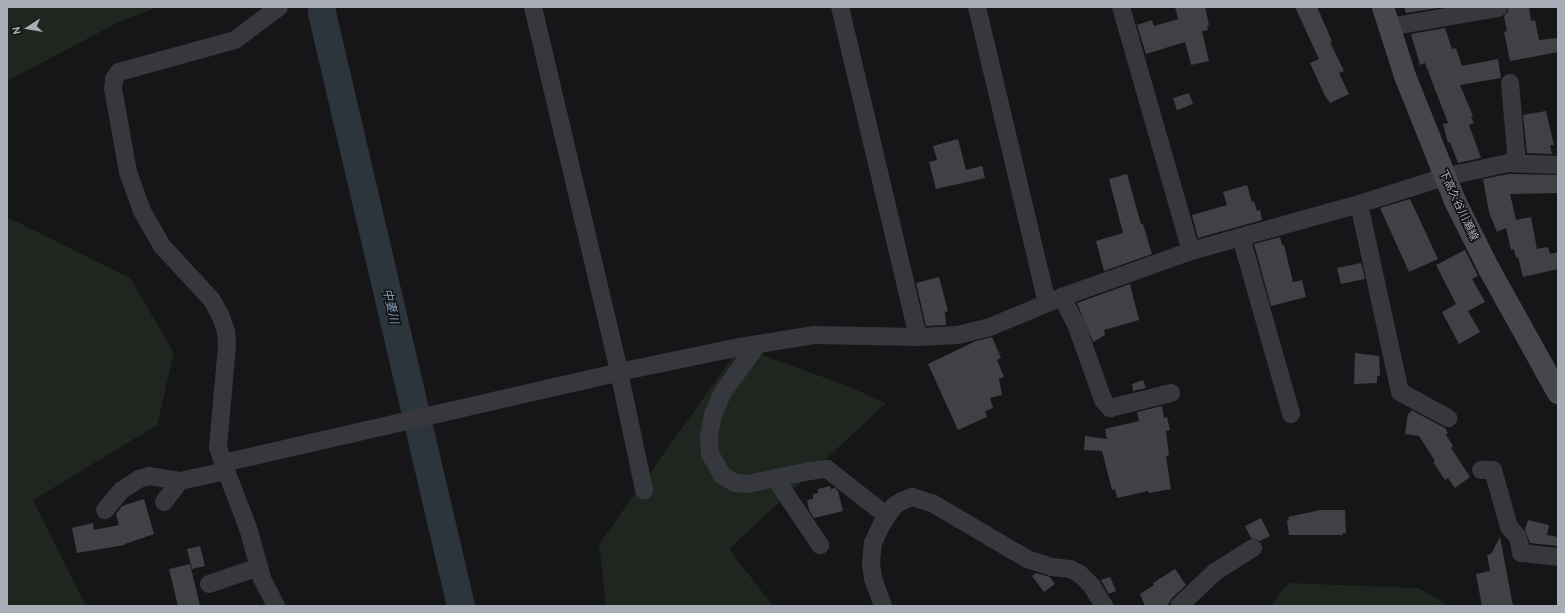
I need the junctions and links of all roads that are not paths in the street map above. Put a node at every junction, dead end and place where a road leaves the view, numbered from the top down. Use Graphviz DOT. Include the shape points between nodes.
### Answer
graph roads {
  1 [pos="279,7"];
  2 [pos="533,7"];
  3 [pos="840,7"];
  4 [pos="977,7"];
  5 [pos="1121,7"];
  6 [pos="1498,8"];
  7 [pos="1386,17"];
  8 [pos="1510,83"];
  9 [pos="1517,163"];
  10 [pos="1558,165"];
  11 [pos="1444,177"];
  12 [pos="1359,204"];
  13 [pos="1241,237"];
  14 [pos="1191,251"];
  15 [pos="1054,300"];
  16 [pos="918,337"];
  17 [pos="758,344"];
  18 [pos="618,372"];
  19 [pos="1171,393"];
  20 [pos="1558,393"];
  21 [pos="1291,414"];
  22 [pos="1448,418"];
  23 [pos="224,467"];
  24 [pos="1481,470"];
  25 [pos="775,478"];
  26 [pos="180,480"];
  27 [pos="644,490"];
  28 [pos="164,502"];
  29 [pos="105,510"];
  30 [pos="887,516"];
  31 [pos="820,545"];
  32 [pos="1253,548"];
  33 [pos="1558,557"];
  34 [pos="259,567"];
  35 [pos="209,584"];
  36 [pos="276,606"];
  37 [pos="883,606"];
  38 [pos="1104,606"];
  39 [pos="1179,606"];
  1 -- 23 [label="street" via="235,40 119,72 114,79 113,89 128,172 142,211 162,246 212,300 226,332 218,447"];
  2 -- 18 [label="street"];
  3 -- 16 [label="street"];
  4 -- 15 [label="street"];
  5 -- 14 [label="street"];
  6 -- 7 [label="street"];
  7 -- 11 [label="main road, 下高久谷川瀬線" via="1405,76"];
  8 -- 9 [label="street"];
  9 -- 10 [label="street"];
  9 -- 11 [label="street"];
  11 -- 12 [label="street"];
  11 -- 20 [label="main road, 下高久谷川瀬線" via="1489,269"];
  12 -- 13 [label="street"];
  12 -- 22 [label="street" via="1400,392"];
  13 -- 14 [label="street"];
  13 -- 21 [label="street"];
  14 -- 15 [label="street"];
  15 -- 16 [label="street" via="990,327 958,335"];
  15 -- 19 [label="street" via="1076,324 1104,400 1110,408"];
  16 -- 17 [label="street" via="814,335"];
  17 -- 18 [label="street"];
  17 -- 25 [label="street" via="723,392 713,414 709,437 710,454 722,476 735,483 747,484"];
  18 -- 23 [label="street" via="417,418"];
  18 -- 27 [label="street"];
  23 -- 26 [label="street"];
  23 -- 34 [label="street" via="248,528"];
  24 -- 33 [label="street" via="1493,470 1509,527 1518,537 1521,552"];
  25 -- 30 [label="street" via="827,469"];
  25 -- 31 [label="street"];
  26 -- 28 [label="street"];
  26 -- 29 [label="street" via="149,476 138,479 122,490"];
  30 -- 37 [label="street" via="873,543 871,564"];
  30 -- 38 [label="street" via="894,506 912,497 932,503 1027,559 1052,567 1070,569 1080,574 1091,585"];
  32 -- 39 [label="street" via="1215,572"];
  34 -- 35 [label="street"];
  34 -- 36 [label="street"];
}
